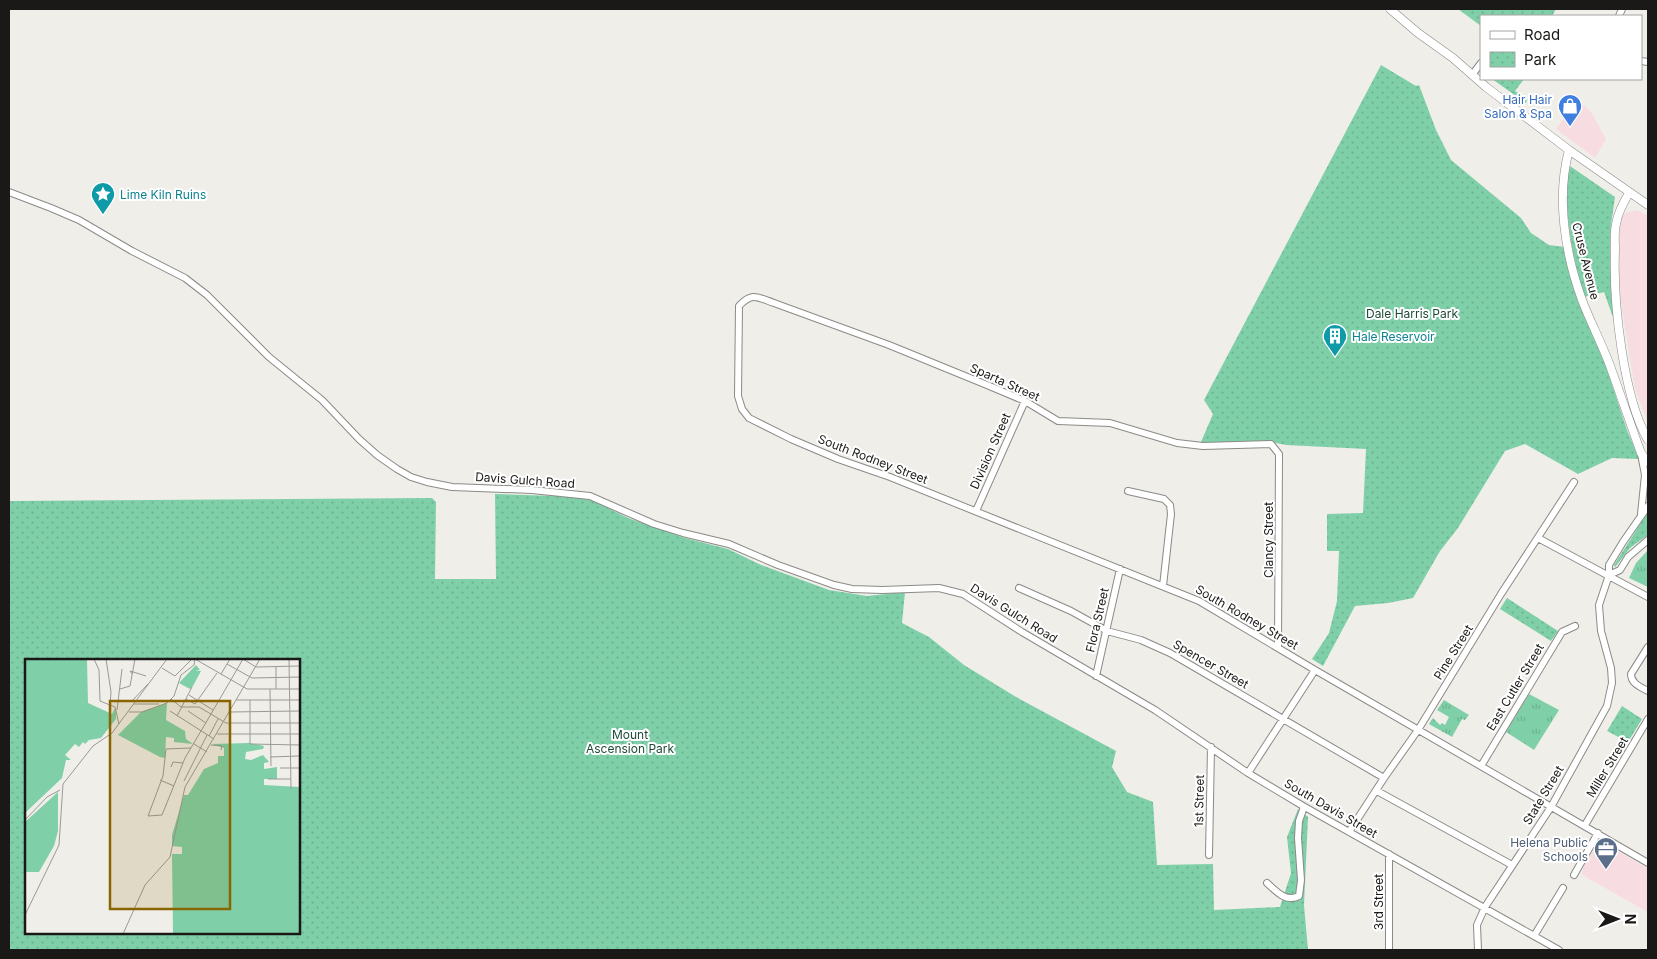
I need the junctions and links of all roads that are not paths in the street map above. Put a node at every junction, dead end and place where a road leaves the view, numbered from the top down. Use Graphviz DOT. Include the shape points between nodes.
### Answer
graph roads {
  1 [pos="1390,9"];
  2 [pos="1480,64"];
  3 [pos="1472,74"];
  4 [pos="1569,150"];
  5 [pos="9,192"];
  6 [pos="1629,193"];
  7 [pos="1648,205"];
  8 [pos="738,396"];
  9 [pos="1025,401"];
  10 [pos="1648,440"];
  11 [pos="1262,445"];
  12 [pos="1641,453"];
  13 [pos="1648,462"];
  14 [pos="1574,482"];
  15 [pos="1128,491"];
  16 [pos="1648,506"];
  17 [pos="976,511"];
  18 [pos="1641,515"];
  19 [pos="1538,538"];
  20 [pos="1648,540"];
  21 [pos="1120,569"];
  22 [pos="1609,575"];
  23 [pos="1163,586"];
  24 [pos="1019,588"];
  25 [pos="1648,597"];
  26 [pos="1575,626"];
  27 [pos="1107,631"];
  28 [pos="1278,647"];
  29 [pos="1648,647"];
  30 [pos="1315,670"];
  31 [pos="1096,676"];
  32 [pos="1648,691"];
  33 [pos="1284,719"];
  34 [pos="1648,719"];
  35 [pos="1418,730"];
  36 [pos="1211,747"];
  37 [pos="1480,766"];
  38 [pos="1248,773"];
  39 [pos="1384,778"];
  40 [pos="1377,790"];
  41 [pos="1304,807"];
  42 [pos="1551,807"];
  43 [pos="1585,826"];
  44 [pos="1350,832"];
  45 [pos="1598,833"];
  46 [pos="1389,854"];
  47 [pos="1209,855"];
  48 [pos="1648,863"];
  49 [pos="1512,865"];
  50 [pos="1574,875"];
  51 [pos="1267,883"];
  52 [pos="1563,888"];
  53 [pos="1484,907"];
  54 [pos="1534,936"];
  55 [pos="1389,950"];
  56 [pos="1478,950"];
  57 [pos="1560,950"];
  1 -- 3 [label="street"];
  2 -- 3 [label="street"];
  3 -- 4 [label="street"];
  4 -- 6 [label="street"];
  4 -- 12 [label="street, Cruse Avenue" via="1562,192 1570,257 1582,300"];
  5 -- 31 [label="street, Davis Gulch Road" via="79,220 185,278 207,295 269,357 322,400 371,450 411,477 452,487 541,490 590,496 654,524 729,544 834,586 862,590 930,588 956,591"];
  6 -- 7 [label="street"];
  6 -- 10 [label="street, Cruse Avenue" via="1621,205 1615,225 1614,272 1626,367 1635,411"];
  8 -- 9 [label="street, Sparta Street" via="739,306 747,298 756,296 880,341"];
  8 -- 17 [label="street, South Rodney Street" via="749,418 790,439"];
  9 -- 11 [label="street, Sparta Street" via="1058,421 1110,423 1203,446"];
  9 -- 17 [label="street, Division Street"];
  11 -- 28 [label="street, Clancy Street" via="1272,444 1279,454"];
  12 -- 13 [label="street, Cruse Avenue"];
  12 -- 18 [label="street" via="1645,475"];
  14 -- 19 [label="street, Pine Street"];
  15 -- 23 [label="street" via="1164,499 1170,505"];
  16 -- 18 [label="street"];
  17 -- 21 [label="street, South Rodney Street"];
  18 -- 22 [label="street" via="1609,565"];
  19 -- 22 [label="street"];
  19 -- 35 [label="street, Pine Street"];
  20 -- 22 [label="street" via="1628,557 1620,570"];
  21 -- 23 [label="street, South Rodney Street"];
  21 -- 27 [label="street, Flora Street"];
  22 -- 25 [label="street"];
  22 -- 42 [label="street, State Street" via="1599,605 1611,694"];
  23 -- 28 [label="street, South Rodney Street" via="1199,601"];
  24 -- 27 [label="street, Spencer Street" via="1072,611"];
  26 -- 37 [label="street, East Cutler Street" via="1562,632"];
  27 -- 31 [label="street, Flora Street"];
  27 -- 33 [label="street, Spencer Street" via="1142,640 1170,653"];
  28 -- 30 [label="street, South Rodney Street"];
  29 -- 32 [label="street" via="1631,674 1631,679"];
  30 -- 33 [label="street"];
  30 -- 35 [label="street, South Rodney Street"];
  31 -- 36 [label="street, South Davis Street"];
  33 -- 38 [label="street"];
  33 -- 39 [label="street, Spencer Street"];
  34 -- 43 [label="street, Miller Street"];
  35 -- 37 [label="street, South Rodney Street"];
  35 -- 39 [label="street, Pine Street"];
  36 -- 38 [label="street, South Davis Street"];
  36 -- 47 [label="street, 1st Street"];
  37 -- 42 [label="street, South Rodney Street"];
  38 -- 41 [label="street, South Davis Street"];
  39 -- 40 [label="street, Pine Street"];
  40 -- 44 [label="street, Pine Street"];
  40 -- 49 [label="street"];
  41 -- 44 [label="street, South Davis Street"];
  41 -- 51 [label="street" via="1298,820 1302,880 1299,896 1289,899"];
  42 -- 43 [label="street, South Rodney Street"];
  42 -- 49 [label="street, State Street"];
  43 -- 45 [label="street, South Rodney Street"];
  44 -- 46 [label="street, South Davis Street"];
  45 -- 48 [label="street, South Rodney Street"];
  45 -- 50 [label="street"];
  46 -- 53 [label="street, South Davis Street"];
  46 -- 55 [label="street, 3rd Street"];
  49 -- 53 [label="street, State Street"];
  52 -- 54 [label="street"];
  53 -- 54 [label="street, South Davis Street"];
  53 -- 56 [label="street, State Street" via="1477,925"];
  54 -- 57 [label="street, South Davis Street"];
}
